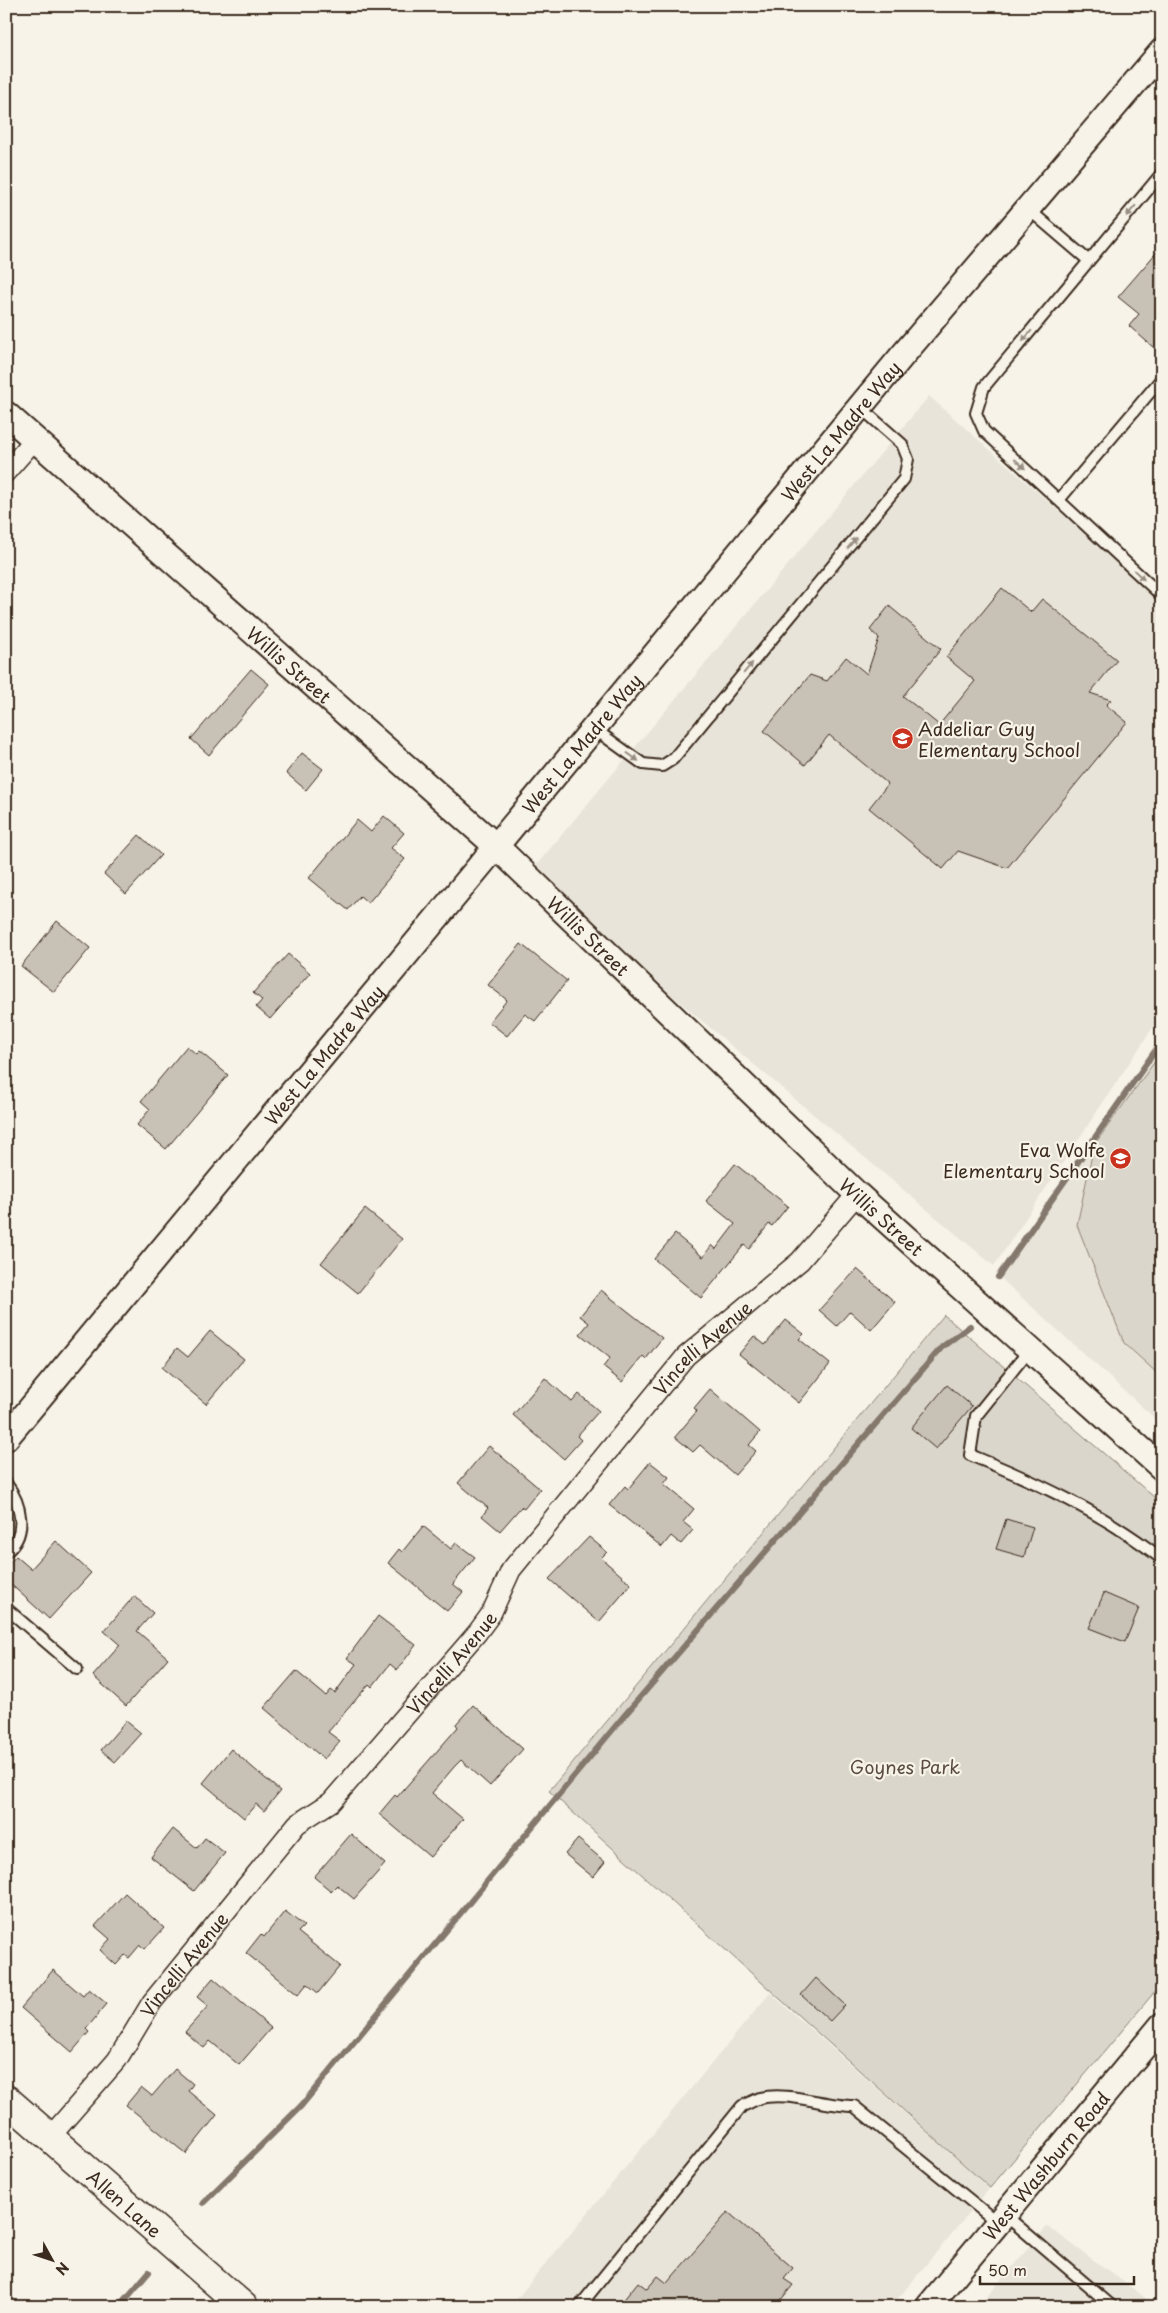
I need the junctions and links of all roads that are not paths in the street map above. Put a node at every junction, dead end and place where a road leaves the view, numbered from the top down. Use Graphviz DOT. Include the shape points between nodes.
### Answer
graph roads {
  1 [pos="1162,51"];
  2 [pos="1162,173"];
  3 [pos="1027,208"];
  4 [pos="1089,261"];
  5 [pos="1162,378"];
  6 [pos="860,407"];
  7 [pos="6,414"];
  8 [pos="35,439"];
  9 [pos="6,472"];
  10 [pos="1059,500"];
  11 [pos="1162,596"];
  12 [pos="594,728"];
  13 [pos="496,846"];
  14 [pos="857,1194"];
  15 [pos="1030,1348"];
  16 [pos="6,1438"];
  17 [pos="1162,1468"];
  18 [pos="6,1483"];
  19 [pos="6,1552"];
  20 [pos="1162,1559"];
  21 [pos="6,1608"];
  22 [pos="77,1669"];
  23 [pos="1162,2025"];
  24 [pos="6,2099"];
  25 [pos="50,2137"];
  26 [pos="1001,2219"];
  27 [pos="244,2307"];
  28 [pos="579,2307"];
  29 [pos="928,2307"];
  30 [pos="1113,2307"];
  1 -- 3 [label="street, West La Madre Way"];
  2 -- 4 [label="lane, one-way"];
  3 -- 4 [label="lane"];
  3 -- 6 [label="street, West La Madre Way"];
  4 -- 10 [label="lane, one-way" via="984,387 976,412 984,431"];
  5 -- 10 [label="lane"];
  6 -- 12 [label="street, West La Madre Way"];
  12 -- 6 [label="lane, one-way" via="643,764 662,766 673,760 904,479 908,459 902,444"];
  7 -- 8 [label="street, Willis Street"];
  8 -- 9 [label="street"];
  8 -- 13 [label="street, Willis Street"];
  10 -- 11 [label="lane, one-way"];
  12 -- 13 [label="street, West La Madre Way"];
  13 -- 14 [label="street, Willis Street"];
  13 -- 16 [label="street, West La Madre Way"];
  14 -- 15 [label="street, Willis Street"];
  14 -- 25 [label="street, Vincelli Avenue" via="800,1261 686,1356 511,1570 491,1614 477,1633 331,1802 297,1824 152,2002 117,2060"];
  15 -- 17 [label="street, Willis Street"];
  15 -- 20 [label="lane" via="976,1416 970,1455 1021,1475 1090,1512"];
  18 -- 19 [label="lane" via="15,1495 21,1514 18,1534"];
  21 -- 22 [label="lane"];
  23 -- 26 [label="street, West Washburn Road"];
  24 -- 25 [label="main road, Allen Lane"];
  25 -- 27 [label="main road, Allen Lane"];
  26 -- 28 [label="lane" via="854,2106 779,2096 760,2098 742,2106"];
  26 -- 29 [label="street, West Washburn Road"];
  26 -- 30 [label="lane"];
}
